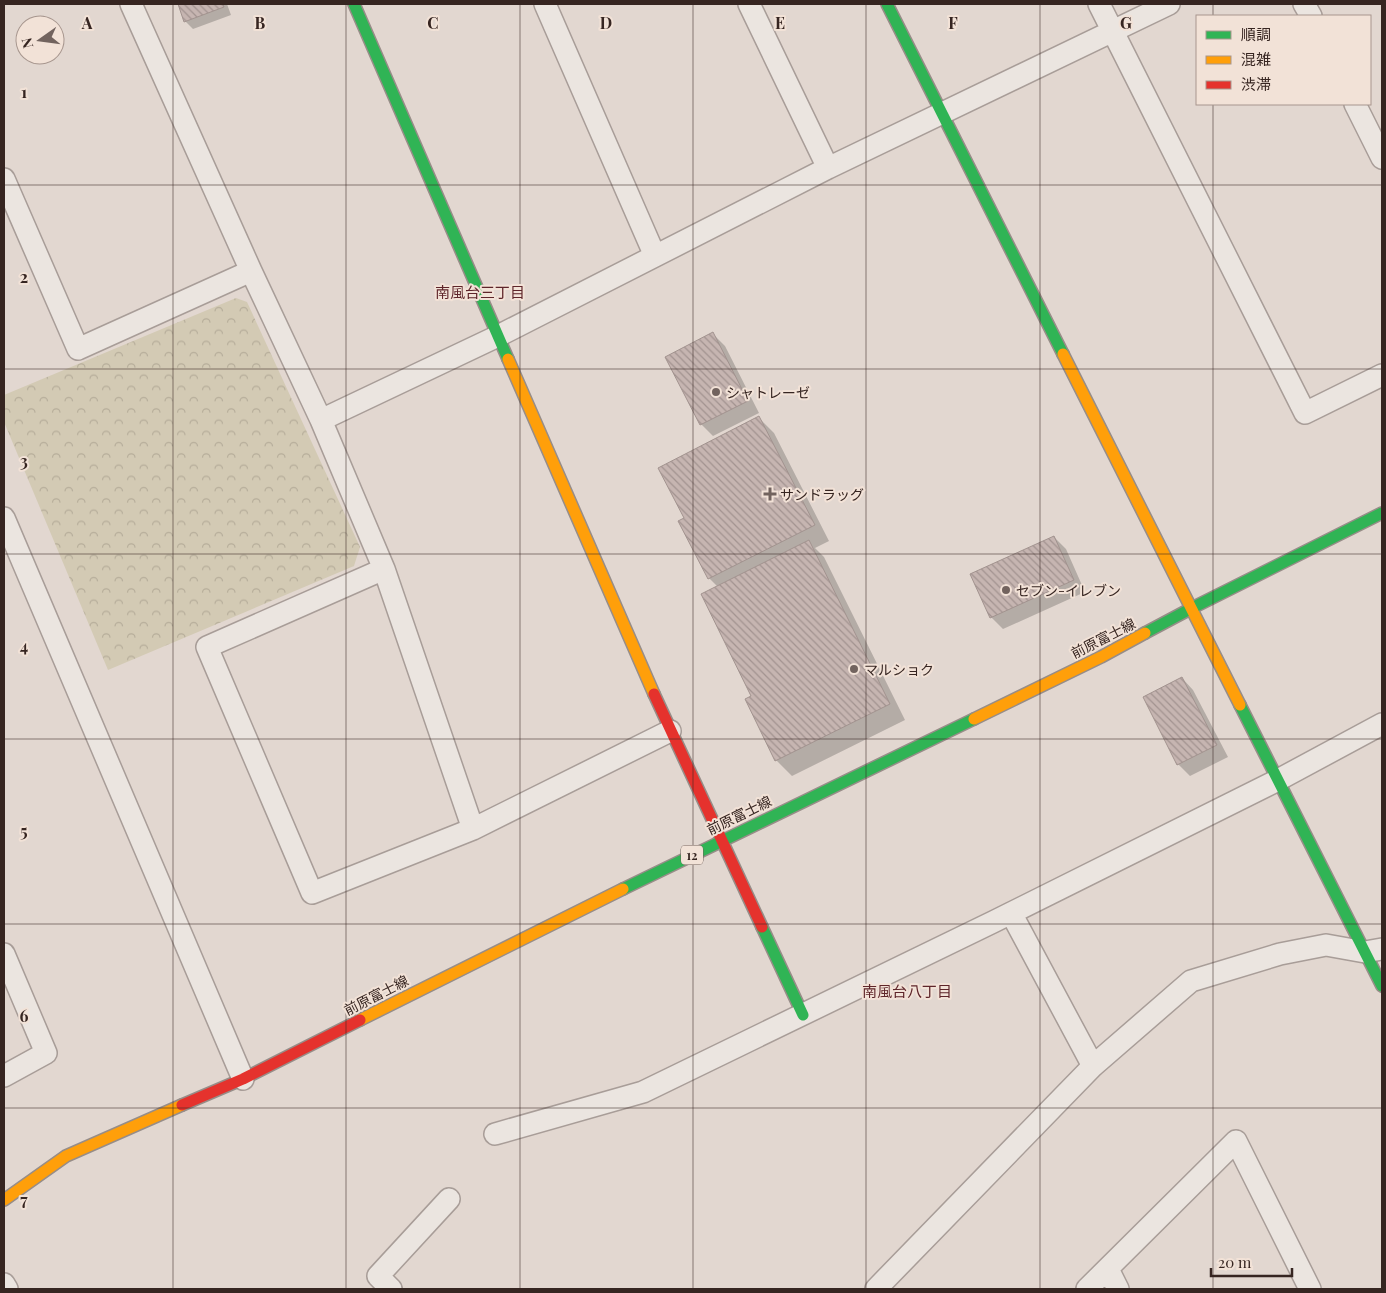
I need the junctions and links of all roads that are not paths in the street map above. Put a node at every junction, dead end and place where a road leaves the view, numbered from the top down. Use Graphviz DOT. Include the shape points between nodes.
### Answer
graph roads {
  1 [pos="131,4"];
  2 [pos="354,4"];
  3 [pos="545,4"];
  4 [pos="750,4"];
  5 [pos="886,4"];
  6 [pos="1099,4"];
  7 [pos="1170,4"];
  8 [pos="1304,4"];
  9 [pos="1310,15"];
  10 [pos="1114,32"];
  11 [pos="1356,105"];
  12 [pos="942,114"];
  13 [pos="1382,158"];
  14 [pos="828,168"];
  15 [pos="4,179"];
  16 [pos="655,256"];
  17 [pos="251,271"];
  18 [pos="498,336"];
  19 [pos="1382,375"];
  20 [pos="321,420"];
  21 [pos="1382,513"];
  22 [pos="4,518"];
  23 [pos="9,545"];
  24 [pos="384,570"];
  25 [pos="1192,608"];
  26 [pos="1382,724"];
  27 [pos="670,731"];
  28 [pos="1278,780"];
  29 [pos="473,829"];
  30 [pos="722,840"];
  31 [pos="1011,912"];
  32 [pos="1374,950"];
  33 [pos="4,954"];
  34 [pos="1382,986"];
  35 [pos="804,1015"];
  36 [pos="1093,1066"];
  37 [pos="4,1076"];
  38 [pos="243,1079"];
  39 [pos="495,1134"];
  40 [pos="449,1199"];
  41 [pos="4,1200"];
  42 [pos="1108,1268"];
  43 [pos="4,1284"];
  44 [pos="7,1289"];
  45 [pos="391,1289"];
  46 [pos="876,1289"];
  47 [pos="1087,1289"];
  48 [pos="1118,1289"];
  49 [pos="1310,1289"];
  1 -- 17 [label="street"];
  2 -- 18 [label="street"];
  3 -- 16 [label="street"];
  4 -- 14 [label="street"];
  5 -- 12 [label="street"];
  6 -- 10 [label="street"];
  7 -- 10 [label="street"];
  8 -- 9 [label="street"];
  10 -- 12 [label="street"];
  10 -- 19 [label="street" via="1305,413"];
  11 -- 13 [label="street"];
  12 -- 14 [label="street"];
  12 -- 25 [label="street"];
  14 -- 16 [label="street"];
  15 -- 17 [label="street" via="78,349"];
  16 -- 18 [label="street"];
  17 -- 20 [label="street"];
  18 -- 20 [label="street"];
  18 -- 27 [label="street"];
  20 -- 24 [label="street"];
  21 -- 25 [label="street, 前原富士線 / 12"];
  22 -- 23 [label="street"];
  23 -- 38 [label="street"];
  24 -- 29 [label="street"];
  24 -- 29 [label="street" via="207,647 312,893"];
  25 -- 28 [label="street"];
  25 -- 30 [label="street, 前原富士線 / 12" via="1101,657"];
  26 -- 28 [label="street"];
  27 -- 29 [label="street"];
  27 -- 30 [label="street"];
  28 -- 31 [label="street"];
  28 -- 32 [label="street"];
  30 -- 35 [label="street"];
  30 -- 38 [label="street, 前原富士線 / 12"];
  31 -- 35 [label="street"];
  31 -- 36 [label="street"];
  32 -- 34 [label="street"];
  32 -- 36 [label="street" via="1326,945 1280,954 1191,981"];
  33 -- 37 [label="street" via="46,1053"];
  35 -- 39 [label="street" via="643,1092"];
  36 -- 46 [label="street"];
  38 -- 41 [label="street, 前原富士線 / 12" via="66,1156"];
  40 -- 45 [label="street" via="378,1276"];
  42 -- 47 [label="street"];
  42 -- 48 [label="street"];
  42 -- 49 [label="street" via="1236,1141"];
  43 -- 44 [label="street"];
}
